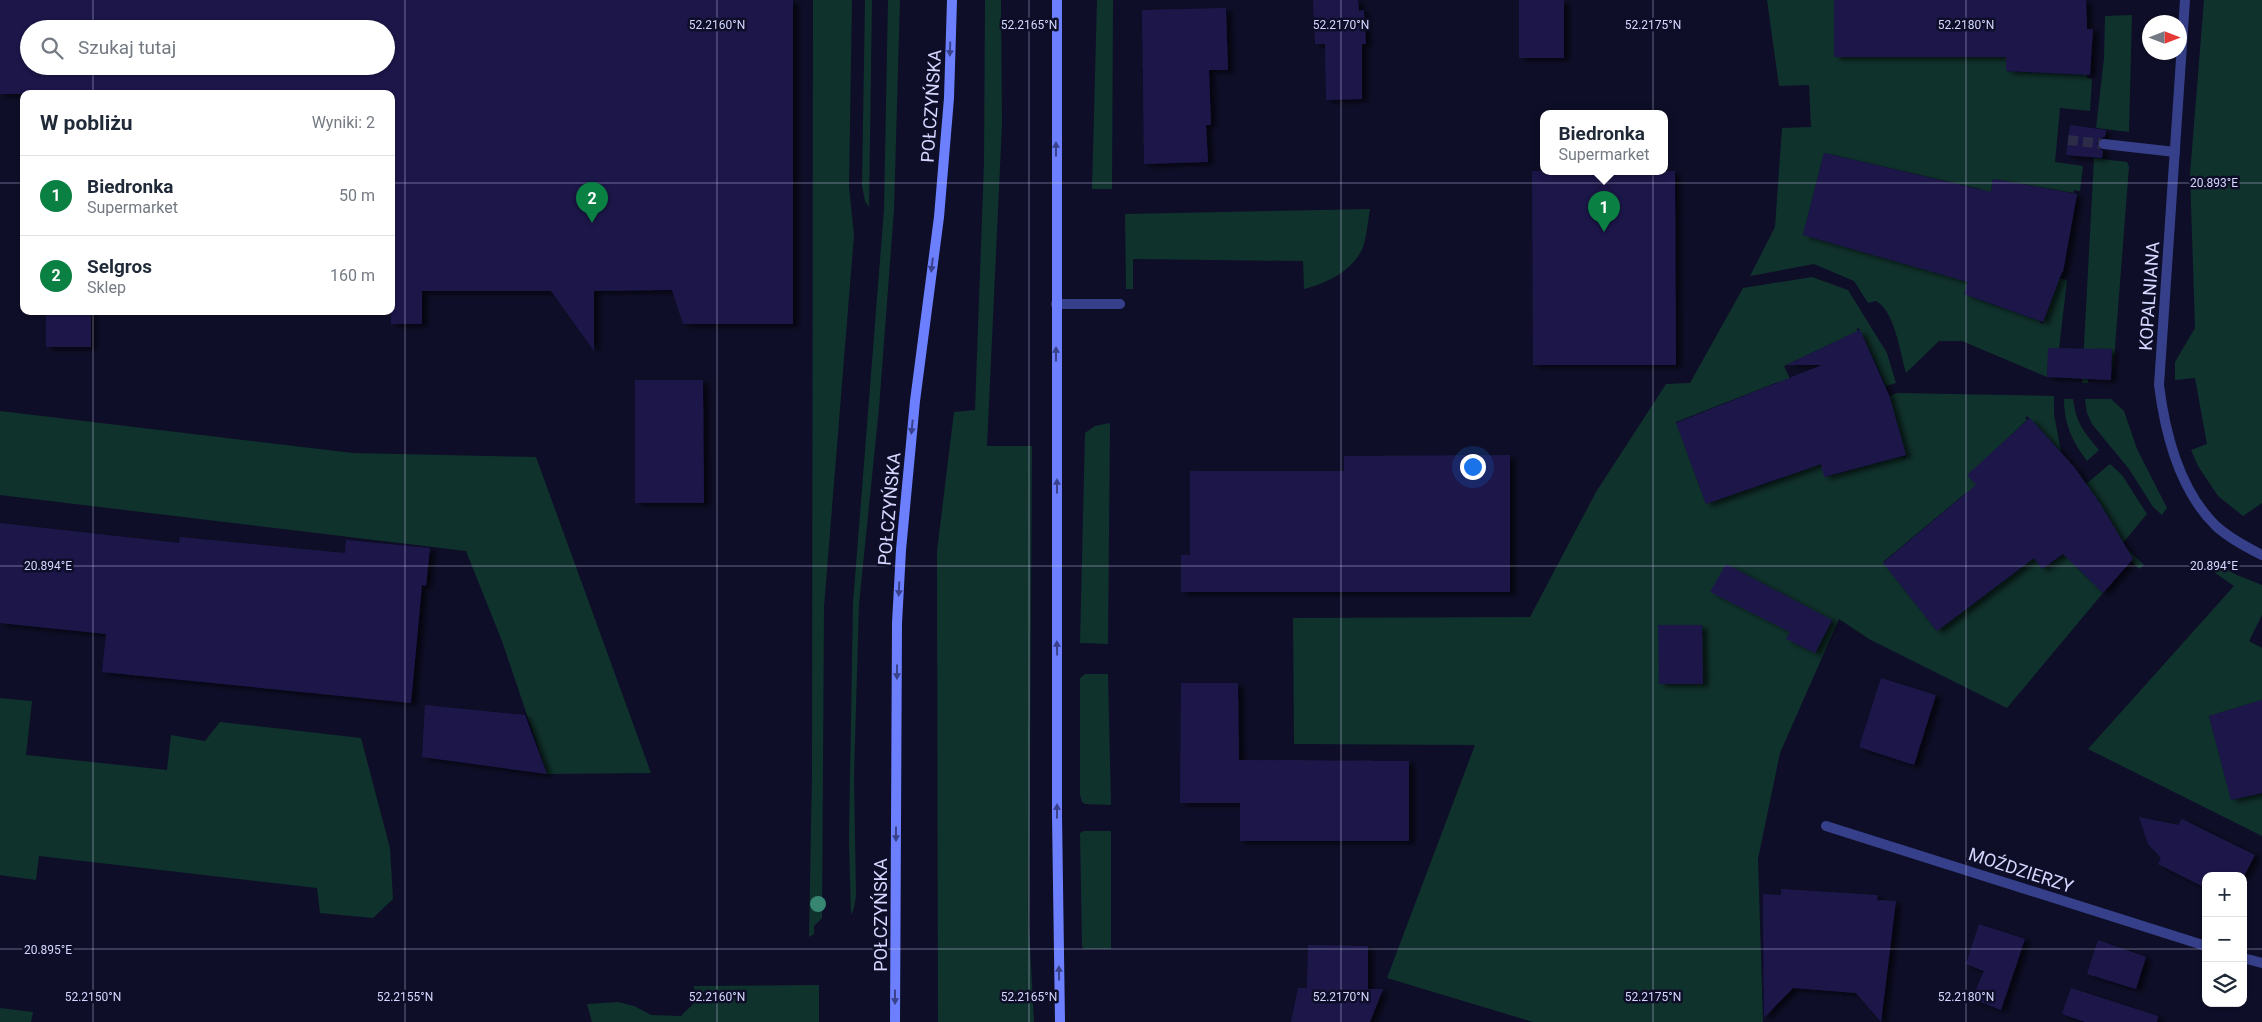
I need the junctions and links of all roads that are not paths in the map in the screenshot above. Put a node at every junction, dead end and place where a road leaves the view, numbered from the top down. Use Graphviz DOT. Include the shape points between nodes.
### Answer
graph roads {
  1 [pos="952,0"];
  2 [pos="1056,0"];
  3 [pos="2185,0"];
  4 [pos="2104,144"];
  5 [pos="2175,152"];
  6 [pos="1056,304"];
  7 [pos="1120,304"];
  8 [pos="2262,555"];
  9 [pos="1826,826"];
  10 [pos="2202,945"];
  11 [pos="2247,959"];
  12 [pos="2262,964"];
  13 [pos="895,1022"];
  14 [pos="1060,1022"];
  1 -- 13 [label="main road, POŁCZYŃSKA, one-way" via="949,98 939,217 900,550"];
  6 -- 2 [label="main road, one-way"];
  3 -- 5 [label="street, KOPALNIANA"];
  4 -- 5 [label="street"];
  5 -- 8 [label="street, KOPALNIANA" via="2159,385 2163,414 2169,441 2180,467 2205,513 2225,533"];
  6 -- 7 [label="street"];
  14 -- 6 [label="main road, one-way"];
  9 -- 10 [label="street, MOŹDZIERZY"];
  11 -- 12 [label="street"];
}
